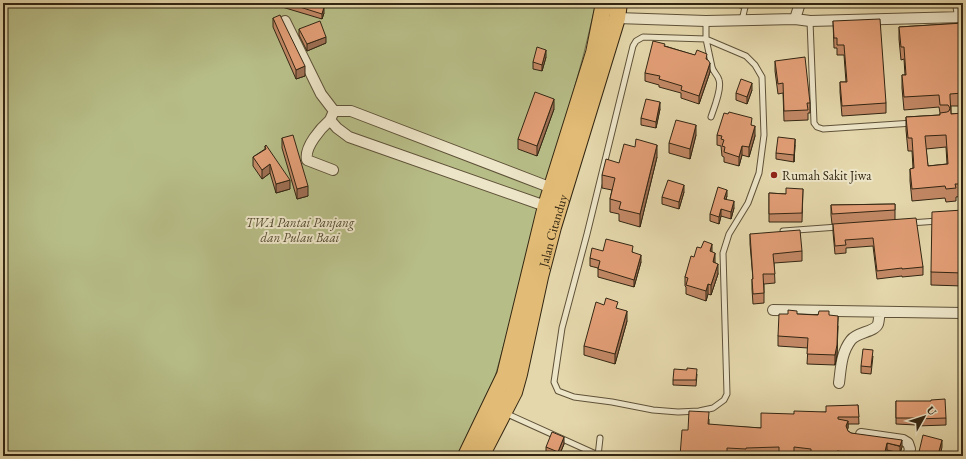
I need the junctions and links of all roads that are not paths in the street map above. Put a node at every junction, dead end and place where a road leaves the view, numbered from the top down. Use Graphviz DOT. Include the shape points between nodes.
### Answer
graph roads {
  1 [pos="604,3"];
  2 [pos="746,3"];
  3 [pos="800,3"];
  4 [pos="958,3"];
  5 [pos="618,11"];
  6 [pos="961,17"];
  7 [pos="794,19"];
  8 [pos="742,20"];
  9 [pos="706,21"];
  10 [pos="810,21"];
  11 [pos="285,22"];
  12 [pos="706,39"];
  13 [pos="332,116"];
  14 [pos="711,117"];
  15 [pos="916,123"];
  16 [pos="333,170"];
  17 [pos="558,190"];
  18 [pos="552,208"];
  19 [pos="947,220"];
  20 [pos="900,223"];
  21 [pos="845,227"];
  22 [pos="783,231"];
  23 [pos="773,310"];
  24 [pos="880,312"];
  25 [pos="963,313"];
  26 [pos="839,383"];
  27 [pos="504,412"];
  28 [pos="852,433"];
  29 [pos="600,438"];
  30 [pos="466,456"];
  31 [pos="480,456"];
  32 [pos="598,456"];
  33 [pos="908,456"];
  1 -- 17 [label="main road, Jalan Citanduy" via="594,53"];
  2 -- 8 [label="lane"];
  3 -- 7 [label="street"];
  4 -- 6 [label="street"];
  5 -- 9 [label="street"];
  5 -- 17 [label="main road, Jalan Citanduy"];
  6 -- 10 [label="street"];
  7 -- 8 [label="street"];
  7 -- 10 [label="street"];
  8 -- 9 [label="street"];
  9 -- 12 [label="lane"];
  10 -- 15 [label="lane" via="814,123 817,127 823,129"];
  11 -- 13 [label="street"];
  12 -- 12 [label="lane" via="746,56 762,77 764,135 759,173 748,203 729,234 723,253 727,394 724,400 713,408 678,412 574,397 558,391 554,382 562,328 633,46 643,37"];
  12 -- 14 [label="lane" via="713,70 720,85"];
  13 -- 16 [label="street" via="317,133 306,156 307,160"];
  13 -- 17 [label="street" via="351,111"];
  13 -- 18 [label="street" via="337,128 349,137"];
  17 -- 18 [label="main road, Jalan Citanduy"];
  18 -- 27 [label="main road, Jalan Citanduy" via="519,374"];
  18 -- 30 [label="main road, Jalan Citanduy" via="505,375"];
  19 -- 20 [label="lane"];
  21 -- 22 [label="lane"];
  23 -- 24 [label="street"];
  24 -- 25 [label="street"];
  24 -- 26 [label="street" via="876,328 852,338 847,345 843,354"];
  27 -- 31 [label="main road, Jalan Citanduy"];
  27 -- 32 [label="lane"];
  28 -- 33 [label="street" via="903,440 908,443 910,449"];
  29 -- 32 [label="lane"];
}
